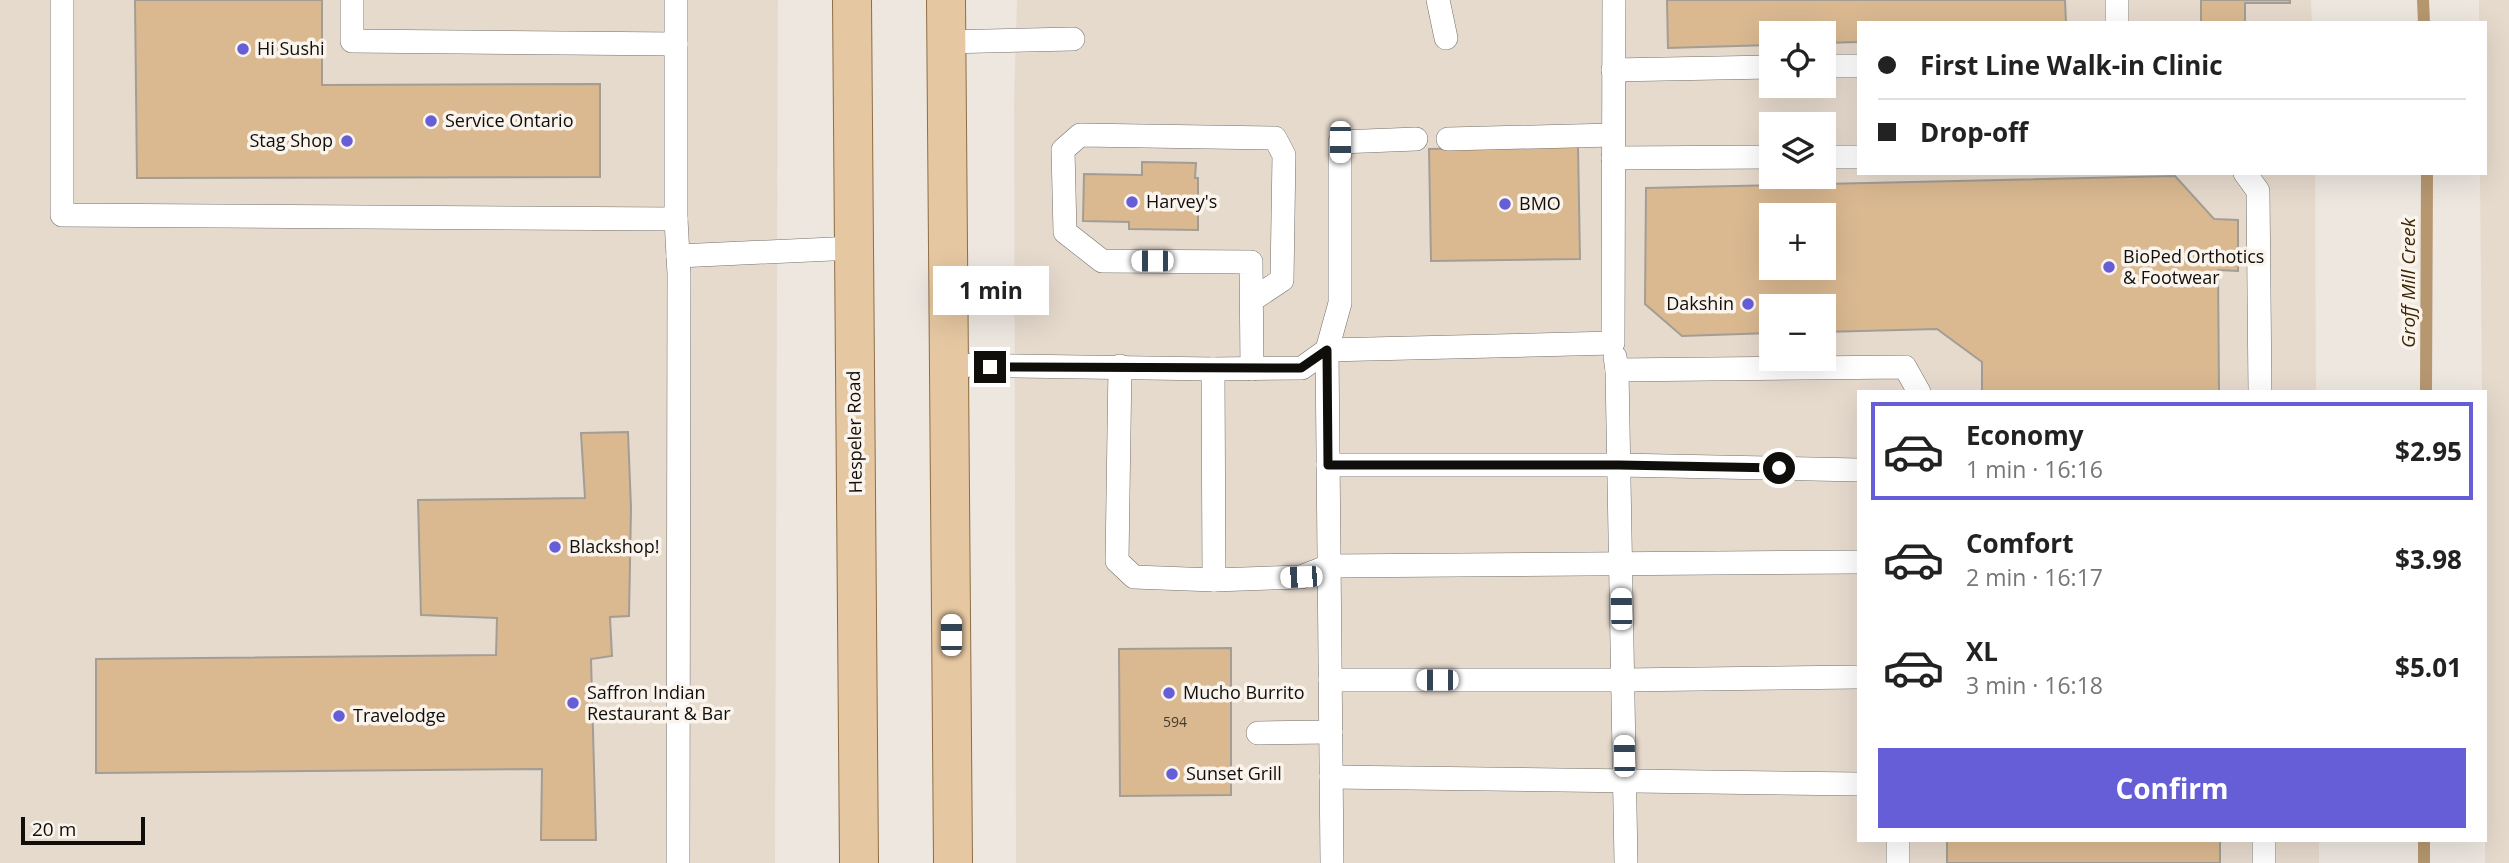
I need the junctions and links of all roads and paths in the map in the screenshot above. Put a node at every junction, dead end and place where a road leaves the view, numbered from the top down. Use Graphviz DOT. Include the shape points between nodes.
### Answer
graph roads {
  1 [pos="62,0"];
  2 [pos="352,0"];
  3 [pos="676,0"];
  4 [pos="852,0"];
  5 [pos="946,0"];
  6 [pos="1438,0"];
  7 [pos="1614,0"];
  8 [pos="2117,0"];
  9 [pos="2117,21"];
  10 [pos="1446,38"];
  11 [pos="1073,39"];
  12 [pos="946,42"];
  13 [pos="676,44"];
  14 [pos="1836,66"];
  15 [pos="1857,66"];
  16 [pos="1759,67"];
  17 [pos="1614,70"];
  18 [pos="1416,139"];
  19 [pos="1448,139"];
  20 [pos="1613,147"];
  21 [pos="1759,156"];
  22 [pos="1836,157"];
  23 [pos="1857,157"];
  24 [pos="2246,175"];
  25 [pos="676,219"];
  26 [pos="854,248"];
  27 [pos="678,256"];
  28 [pos="1252,300"];
  29 [pos="1613,343"];
  30 [pos="1327,350"];
  31 [pos="949,365"];
  32 [pos="1120,366"];
  33 [pos="1213,369"];
  34 [pos="1252,369"];
  35 [pos="1617,370"];
  36 [pos="1918,390"];
  37 [pos="2260,390"];
  38 [pos="1328,465"];
  39 [pos="1619,465"];
  40 [pos="1857,470"];
  41 [pos="1620,562"];
  42 [pos="1857,562"];
  43 [pos="1329,566"];
  44 [pos="1214,580"];
  45 [pos="1857,677"];
  46 [pos="1330,680"];
  47 [pos="1623,680"];
  48 [pos="1331,732"];
  49 [pos="1258,733"];
  50 [pos="1331,777"];
  51 [pos="1624,782"];
  52 [pos="1857,784"];
  53 [pos="1898,842"];
  54 [pos="2264,842"];
  55 [pos="678,863"];
  56 [pos="859,863"];
  57 [pos="953,863"];
  58 [pos="1332,863"];
  59 [pos="1626,863"];
  60 [pos="1898,863"];
  61 [pos="2264,863"];
  1 -- 25 [label="lane" via="62,215"];
  2 -- 13 [label="lane" via="352,41"];
  3 -- 13 [label="lane"];
  4 -- 26 [label="main road, Hespeler Road"];
  5 -- 12 [label="main road"];
  6 -- 10 [label="lane"];
  7 -- 17 [label="lane"];
  8 -- 9 [label="lane"];
  11 -- 12 [label="lane"];
  12 -- 31 [label="main road"];
  13 -- 25 [label="lane"];
  14 -- 15 [label="lane"];
  16 -- 17 [label="lane"];
  17 -- 20 [label="lane"];
  18 -- 30 [label="lane" via="1340,142 1340,303"];
  19 -- 20 [label="lane"];
  20 -- 21 [label="lane"];
  20 -- 29 [label="lane"];
  22 -- 23 [label="lane"];
  24 -- 37 [label="lane" via="2258,191"];
  25 -- 27 [label="lane"];
  26 -- 27 [label="lane"];
  26 -- 56 [label="main road, Hespeler Road"];
  27 -- 55 [label="lane"];
  28 -- 28 [label="lane" via="1282,280 1284,155 1275,138 1080,135 1063,150 1065,232 1102,261 1251,262"];
  28 -- 34 [label="lane"];
  29 -- 30 [label="lane"];
  29 -- 35 [label="lane"];
  30 -- 34 [label="lane" via="1301,368"];
  30 -- 38 [label="lane"];
  31 -- 32 [label="lane"];
  31 -- 57 [label="main road"];
  32 -- 33 [label="lane"];
  32 -- 44 [label="lane" via="1117,561 1134,577"];
  33 -- 34 [label="lane"];
  33 -- 44 [label="lane"];
  35 -- 36 [label="lane" via="1905,367"];
  35 -- 39 [label="lane"];
  38 -- 39 [label="lane"];
  38 -- 43 [label="lane"];
  39 -- 40 [label="lane"];
  39 -- 41 [label="lane"];
  41 -- 42 [label="lane"];
  41 -- 43 [label="lane"];
  41 -- 47 [label="lane"];
  43 -- 44 [label="lane" via="1301,577"];
  43 -- 46 [label="lane"];
  45 -- 47 [label="lane"];
  46 -- 47 [label="lane"];
  46 -- 48 [label="lane"];
  47 -- 51 [label="lane"];
  48 -- 49 [label="lane"];
  48 -- 50 [label="lane"];
  50 -- 51 [label="lane"];
  50 -- 58 [label="lane"];
  51 -- 52 [label="lane"];
  51 -- 59 [label="lane"];
  53 -- 60 [label="lane"];
  54 -- 61 [label="lane"];
}
